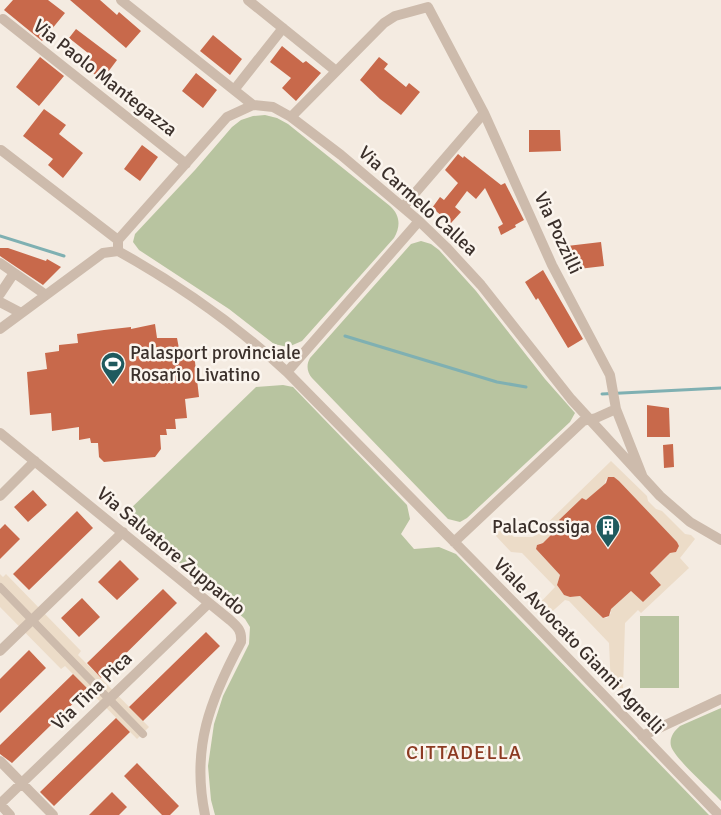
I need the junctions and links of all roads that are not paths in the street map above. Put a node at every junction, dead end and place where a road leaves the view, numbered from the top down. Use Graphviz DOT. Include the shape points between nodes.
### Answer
graph roads {
  1 [pos="121,0"];
  2 [pos="248,0"];
  3 [pos="3,19"];
  4 [pos="283,28"];
  5 [pos="336,71"];
  6 [pos="234,90"];
  7 [pos="253,105"];
  8 [pos="484,113"];
  9 [pos="291,117"];
  10 [pos="1,150"];
  11 [pos="186,164"];
  12 [pos="403,207"];
  13 [pos="419,221"];
  14 [pos="118,240"];
  15 [pos="118,251"];
  16 [pos="0,263"];
  17 [pos="14,273"];
  18 [pos="0,294"];
  19 [pos="46,295"];
  20 [pos="0,302"];
  21 [pos="21,313"];
  22 [pos="0,329"];
  23 [pos="287,372"];
  24 [pos="616,409"];
  25 [pos="588,419"];
  26 [pos="0,433"];
  27 [pos="35,461"];
  28 [pos="643,478"];
  29 [pos="0,496"];
  30 [pos="123,532"];
  31 [pos="721,540"];
  32 [pos="454,542"];
  33 [pos="0,587"];
  34 [pos="209,603"];
  35 [pos="32,620"];
  36 [pos="0,651"];
  37 [pos="109,699"];
  38 [pos="721,699"];
  39 [pos="143,734"];
  40 [pos="642,736"];
  41 [pos="0,760"];
  42 [pos="22,783"];
  43 [pos="0,804"];
  44 [pos="10,815"];
  45 [pos="52,815"];
  46 [pos="205,815"];
  47 [pos="719,815"];
  1 -- 6 [label="street"];
  2 -- 4 [label="street"];
  3 -- 11 [label="street, Via Paolo Mantegazza"];
  4 -- 5 [label="street"];
  4 -- 6 [label="street"];
  5 -- 8 [label="street, Via Pozzilli" via="384,23 395,16 428,7"];
  5 -- 9 [label="street"];
  6 -- 7 [label="street"];
  7 -- 9 [label="street, Via Carmelo Callea" via="273,106"];
  7 -- 11 [label="street" via="227,117"];
  8 -- 12 [label="street"];
  8 -- 24 [label="street, Via Pozzilli" via="552,266 610,375"];
  9 -- 12 [label="street, Via Carmelo Callea"];
  10 -- 14 [label="street"];
  11 -- 14 [label="street"];
  12 -- 13 [label="street, Via Carmelo Callea"];
  13 -- 23 [label="street"];
  13 -- 25 [label="street, Via Carmelo Callea" via="482,285"];
  14 -- 15 [label="street"];
  15 -- 19 [label="street" via="103,253"];
  15 -- 23 [label="street, Viale Avvocato Gianni Agnelli" via="199,300"];
  16 -- 17 [label="street"];
  17 -- 18 [label="street"];
  17 -- 19 [label="street"];
  19 -- 21 [label="street"];
  20 -- 21 [label="street"];
  21 -- 22 [label="street"];
  23 -- 32 [label="street, Viale Avvocato Gianni Agnelli"];
  24 -- 25 [label="street"];
  24 -- 28 [label="street, Via Pozzilli"];
  25 -- 28 [label="street, Via Carmelo Callea"];
  25 -- 32 [label="street" via="582,421"];
  26 -- 27 [label="street, Via Salvatore Zuppardo"];
  27 -- 29 [label="street"];
  27 -- 30 [label="street, Via Salvatore Zuppardo"];
  28 -- 31 [label="street, Via Carmelo Callea" via="690,522"];
  30 -- 34 [label="street, Via Salvatore Zuppardo"];
  30 -- 35 [label="street"];
  32 -- 40 [label="street, Viale Avvocato Gianni Agnelli"];
  33 -- 35 [label="street"];
  34 -- 37 [label="street, Via Tina Pica"];
  34 -- 46 [label="street, Via Salvatore Zuppardo" via="242,633 241,642 217,689 202,743 199,786"];
  35 -- 36 [label="street"];
  35 -- 37 [label="street"];
  37 -- 39 [label="street"];
  37 -- 42 [label="street, Via Tina Pica"];
  38 -- 40 [label="street"];
  40 -- 47 [label="street, Viale Avvocato Gianni Agnelli"];
  41 -- 42 [label="street"];
  42 -- 43 [label="street, Via Tina Pica"];
  42 -- 45 [label="street"];
  43 -- 44 [label="street"];
}
